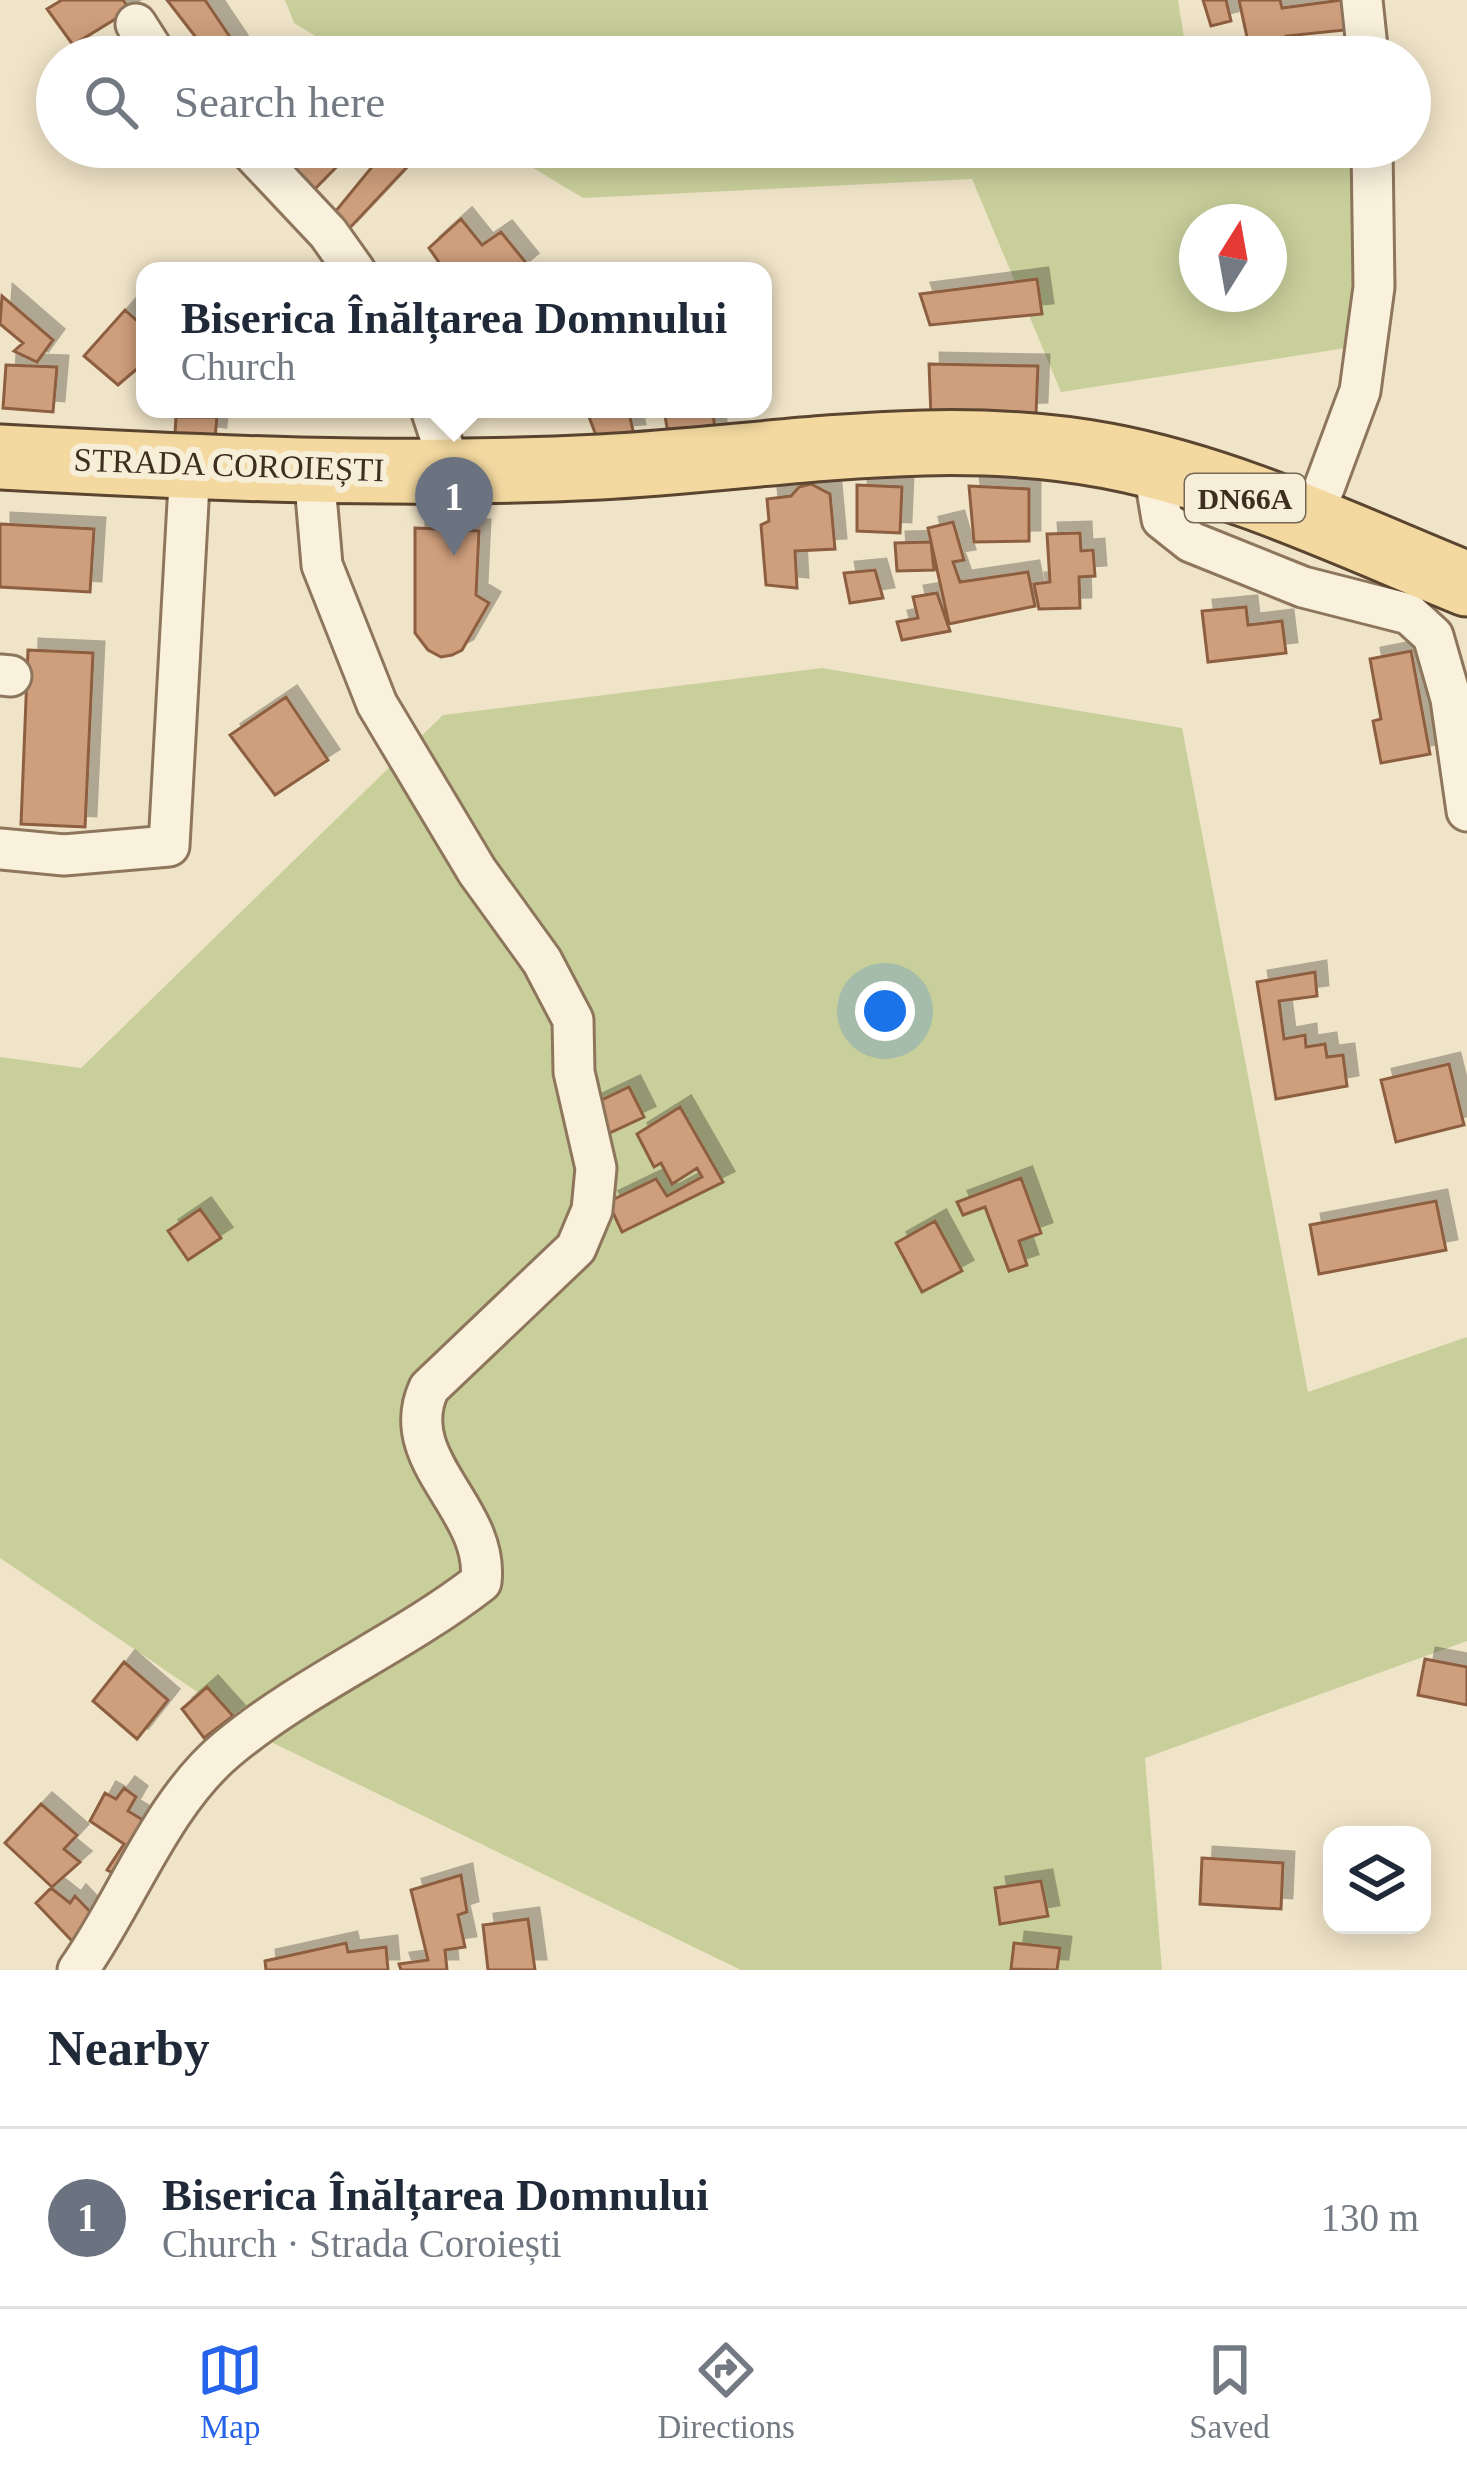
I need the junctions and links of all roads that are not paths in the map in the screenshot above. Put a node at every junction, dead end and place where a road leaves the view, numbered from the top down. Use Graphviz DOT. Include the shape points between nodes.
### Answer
graph roads {
  1 [pos="1362,0"];
  2 [pos="1366,36"];
  3 [pos="268,168"];
  4 [pos="1372,168"];
  5 [pos="349,262"];
  6 [pos="434,418"];
  7 [pos="0,457"];
  8 [pos="1128,460"];
  9 [pos="190,466"];
  10 [pos="451,470"];
  11 [pos="314,472"];
  12 [pos="1311,523"];
  13 [pos="1467,584"];
  14 [pos="1467,811"];
  15 [pos="0,849"];
  16 [pos="78,1970"];
  1 -- 2 [label="street"];
  3 -- 5 [label="street"];
  4 -- 12 [label="street" via="1374,287 1360,391"];
  6 -- 10 [label="street"];
  7 -- 9 [label="main road, STRADA COROIEȘTI / DN66A"];
  8 -- 10 [label="main road, STRADA COROIEȘTI / DN66A" via="1027,446 854,445 604,467"];
  8 -- 12 [label="main road, DN66A"];
  8 -- 14 [label="street" via="1162,519 1191,542 1303,587 1409,614 1433,636"];
  9 -- 11 [label="main road, STRADA COROIEȘTI / DN66A"];
  9 -- 15 [label="street" via="169,846 64,855"];
  10 -- 11 [label="main road, STRADA COROIEȘTI / DN66A"];
  11 -- 16 [label="street" via="322,565 377,704 573,1020 574,1072 596,1168 592,1210 576,1248 429,1388 418,1412 419,1438 484,1555 481,1582 225,1750 177,1809"];
  12 -- 13 [label="main road, DN66A"];
}
